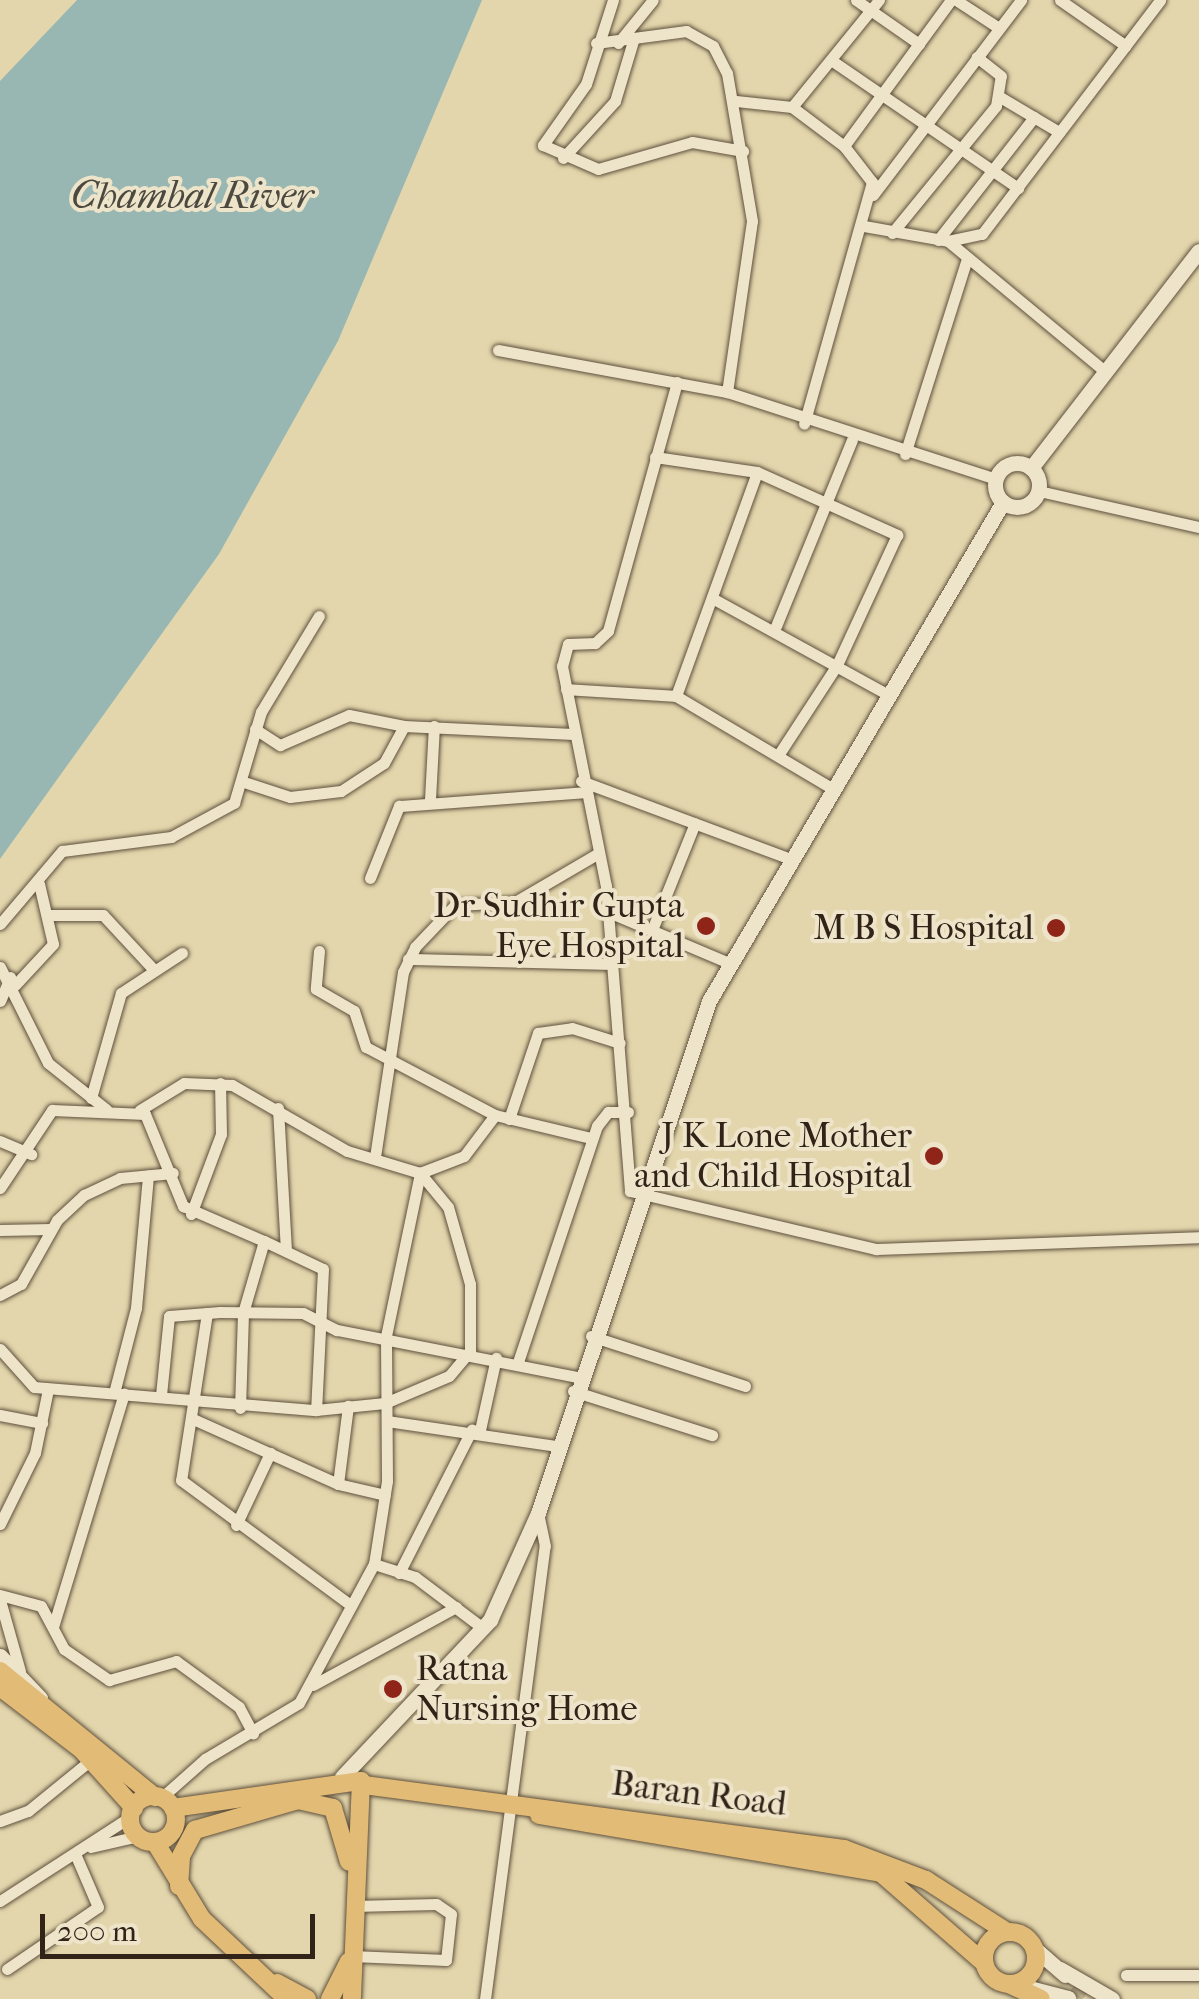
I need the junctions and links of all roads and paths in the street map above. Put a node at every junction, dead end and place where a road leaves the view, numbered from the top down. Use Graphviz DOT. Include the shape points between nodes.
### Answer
graph roads {
  1 [pos="613,0"];
  2 [pos="653,0"];
  3 [pos="856,0"];
  4 [pos="953,0"];
  5 [pos="1021,0"];
  6 [pos="1060,0"];
  7 [pos="1160,0"];
  8 [pos="875,5"];
  9 [pos="1000,28"];
  10 [pos="634,41"];
  11 [pos="596,43"];
  12 [pos="618,43"];
  13 [pos="919,44"];
  14 [pos="1126,46"];
  15 [pos="977,58"];
  16 [pos="831,60"];
  17 [pos="882,96"];
  18 [pos="1000,97"];
  19 [pos="736,101"];
  20 [pos="792,107"];
  21 [pos="1034,117"];
  22 [pos="926,124"];
  23 [pos="1059,132"];
  24 [pos="844,146"];
  25 [pos="960,148"];
  26 [pos="743,151"];
  27 [pos="563,158"];
  28 [pos="993,170"];
  29 [pos="1018,188"];
  30 [pos="873,195"];
  31 [pos="864,226"];
  32 [pos="892,233"];
  33 [pos="943,241"];
  34 [pos="1199,251"];
  35 [pos="967,259"];
  36 [pos="498,350"];
  37 [pos="1106,372"];
  38 [pos="677,382"];
  39 [pos="728,392"];
  40 [pos="804,424"];
  41 [pos="852,440"];
  42 [pos="905,454"];
  43 [pos="654,457"];
  44 [pos="1031,468"];
  45 [pos="757,472"];
  46 [pos="996,479"];
  47 [pos="1038,491"];
  48 [pos="829,500"];
  49 [pos="1003,502"];
  50 [pos="1199,528"];
  51 [pos="712,598"];
  52 [pos="319,616"];
  53 [pos="776,626"];
  54 [pos="837,665"];
  55 [pos="566,689"];
  56 [pos="676,696"];
  57 [pos="890,696"];
  58 [pos="404,726"];
  59 [pos="434,726"];
  60 [pos="256,729"];
  61 [pos="573,734"];
  62 [pos="779,754"];
  63 [pos="247,783"];
  64 [pos="582,786"];
  65 [pos="833,789"];
  66 [pos="430,799"];
  67 [pos="695,823"];
  68 [pos="600,853"];
  69 [pos="790,859"];
  70 [pos="370,878"];
  71 [pos="39,884"];
  72 [pos="606,912"];
  73 [pos="48,915"];
  74 [pos="0,924"];
  75 [pos="652,930"];
  76 [pos="318,951"];
  77 [pos="182,954"];
  78 [pos="408,959"];
  79 [pos="727,962"];
  80 [pos="606,964"];
  81 [pos="153,969"];
  82 [pos="8,977"];
  83 [pos="0,1002"];
  84 [pos="620,1043"];
  85 [pos="391,1054"];
  86 [pos="220,1083"];
  87 [pos="91,1098"];
  88 [pos="278,1108"];
  89 [pos="140,1110"];
  90 [pos="110,1112"];
  91 [pos="628,1112"];
  92 [pos="495,1115"];
  93 [pos="509,1119"];
  94 [pos="591,1138"];
  95 [pos="0,1141"];
  96 [pos="31,1154"];
  97 [pos="375,1157"];
  98 [pos="173,1173"];
  99 [pos="420,1173"];
  100 [pos="148,1176"];
  101 [pos="0,1188"];
  102 [pos="638,1198"];
  103 [pos="191,1214"];
  104 [pos="51,1229"];
  105 [pos="0,1230"];
  106 [pos="1199,1238"];
  107 [pos="264,1241"];
  108 [pos="286,1251"];
  109 [pos="0,1296"];
  110 [pos="244,1313"];
  111 [pos="207,1314"];
  112 [pos="323,1317"];
  113 [pos="386,1336"];
  114 [pos="591,1336"];
  115 [pos="0,1349"];
  116 [pos="470,1351"];
  117 [pos="496,1358"];
  118 [pos="518,1362"];
  119 [pos="575,1384"];
  120 [pos="746,1386"];
  121 [pos="48,1389"];
  122 [pos="119,1393"];
  123 [pos="160,1396"];
  124 [pos="198,1402"];
  125 [pos="386,1403"];
  126 [pos="348,1406"];
  127 [pos="240,1408"];
  128 [pos="316,1410"];
  129 [pos="0,1415"];
  130 [pos="192,1419"];
  131 [pos="387,1421"];
  132 [pos="42,1423"];
  133 [pos="476,1429"];
  134 [pos="712,1434"];
  135 [pos="557,1446"];
  136 [pos="270,1454"];
  137 [pos="338,1484"];
  138 [pos="385,1495"];
  139 [pos="538,1513"];
  140 [pos="0,1524"];
  141 [pos="236,1525"];
  142 [pos="374,1564"];
  143 [pos="400,1572"];
  144 [pos="0,1598"];
  145 [pos="348,1603"];
  146 [pos="456,1607"];
  147 [pos="54,1627"];
  148 [pos="484,1629"];
  149 [pos="0,1656"];
  150 [pos="20,1671"];
  151 [pos="1,1685"];
  152 [pos="314,1685"];
  153 [pos="43,1701"];
  154 [pos="252,1733"];
  155 [pos="368,1752"];
  156 [pos="92,1759"];
  157 [pos="342,1778"];
  158 [pos="363,1786"];
  159 [pos="163,1801"];
  160 [pos="510,1804"];
  161 [pos="132,1812"];
  162 [pos="0,1822"];
  163 [pos="146,1839"];
  164 [pos="92,1846"];
  165 [pos="76,1856"];
  166 [pos="353,1873"];
  167 [pos="908,1880"];
  168 [pos="180,1886"];
  169 [pos="0,1902"];
  170 [pos="353,1906"];
  171 [pos="1006,1932"];
  172 [pos="1034,1948"];
  173 [pos="352,1956"];
  174 [pos="984,1962"];
  175 [pos="7,1969"];
  176 [pos="1060,1969"];
  177 [pos="1199,1975"];
  178 [pos="1126,1976"];
  179 [pos="270,1980"];
  180 [pos="1008,1984"];
  181 [pos="1071,1991"];
  182 [pos="287,1999"];
  183 [pos="307,1999"];
  184 [pos="330,1999"];
  185 [pos="352,1999"];
  186 [pos="485,1999"];
  187 [pos="1040,1999"];
  188 [pos="1112,1999"];
  1 -- 11 [label="street"];
  2 -- 12 [label="street"];
  3 -- 8 [label="street"];
  4 -- 9 [label="street"];
  4 -- 13 [label="street"];
  5 -- 9 [label="street"];
  6 -- 14 [label="street"];
  7 -- 14 [label="street"];
  8 -- 13 [label="street"];
  8 -- 16 [label="street"];
  9 -- 15 [label="street"];
  10 -- 12 [label="street"];
  10 -- 19 [label="street" via="698,34 722,60"];
  10 -- 27 [label="street" via="616,101"];
  11 -- 12 [label="street"];
  11 -- 27 [label="street" via="578,99 543,138"];
  13 -- 17 [label="street"];
  14 -- 23 [label="street"];
  15 -- 18 [label="street" via="1001,76"];
  15 -- 22 [label="street"];
  16 -- 17 [label="street"];
  16 -- 20 [label="street"];
  17 -- 22 [label="street"];
  17 -- 24 [label="street"];
  18 -- 21 [label="street"];
  18 -- 25 [label="street"];
  19 -- 20 [label="street"];
  19 -- 26 [label="street"];
  20 -- 24 [label="street"];
  21 -- 23 [label="street"];
  21 -- 28 [label="street"];
  22 -- 25 [label="street"];
  22 -- 30 [label="street"];
  23 -- 29 [label="street"];
  24 -- 30 [label="street"];
  25 -- 28 [label="street"];
  25 -- 32 [label="street"];
  26 -- 27 [label="street" via="692,142 598,168"];
  26 -- 39 [label="street" via="750,260"];
  28 -- 29 [label="street"];
  28 -- 33 [label="street"];
  29 -- 33 [label="street" via="982,234"];
  30 -- 31 [label="street"];
  31 -- 32 [label="street"];
  31 -- 40 [label="street"];
  32 -- 33 [label="street"];
  33 -- 35 [label="street"];
  34 -- 37 [label="street"];
  35 -- 37 [label="street"];
  35 -- 42 [label="street"];
  36 -- 38 [label="street"];
  37 -- 44 [label="street"];
  38 -- 39 [label="street"];
  38 -- 43 [label="street"];
  39 -- 40 [label="street"];
  40 -- 41 [label="street"];
  41 -- 42 [label="street"];
  41 -- 48 [label="street"];
  42 -- 46 [label="street"];
  43 -- 45 [label="street"];
  43 -- 55 [label="street" via="608,631 595,643 568,644"];
  44 -- 46 [label="street" via="1015,463"];
  44 -- 47 [label="street"];
  45 -- 48 [label="street"];
  45 -- 51 [label="street"];
  46 -- 49 [label="street"];
  47 -- 49 [label="street" via="1028,504"];
  47 -- 50 [label="street"];
  48 -- 53 [label="street"];
  48 -- 54 [label="street" via="891,526 899,545"];
  49 -- 57 [label="street"];
  51 -- 53 [label="street"];
  51 -- 56 [label="street"];
  52 -- 60 [label="street"];
  53 -- 54 [label="street"];
  54 -- 57 [label="street"];
  54 -- 62 [label="street"];
  55 -- 56 [label="street"];
  55 -- 61 [label="street"];
  56 -- 62 [label="street"];
  57 -- 65 [label="street"];
  58 -- 59 [label="street"];
  58 -- 60 [label="street" via="349,714 280,745"];
  58 -- 63 [label="street" via="384,763 341,791 290,797"];
  59 -- 61 [label="street"];
  59 -- 66 [label="street"];
  60 -- 63 [label="street"];
  61 -- 64 [label="street"];
  62 -- 65 [label="street"];
  63 -- 71 [label="street" via="234,803 200,822 143,842 62,850"];
  64 -- 66 [label="street"];
  64 -- 67 [label="street"];
  64 -- 68 [label="street"];
  65 -- 69 [label="street"];
  66 -- 70 [label="street" via="390,814"];
  67 -- 69 [label="street"];
  67 -- 75 [label="street"];
  68 -- 72 [label="street"];
  68 -- 78 [label="street" via="515,902 455,905"];
  69 -- 79 [label="street"];
  71 -- 73 [label="street"];
  71 -- 74 [label="street"];
  72 -- 75 [label="street"];
  72 -- 80 [label="street"];
  73 -- 81 [label="street" via="104,915"];
  73 -- 82 [label="street" via="50,952"];
  75 -- 79 [label="street"];
  76 -- 85 [label="street" via="316,989 354,1011 366,1047"];
  77 -- 81 [label="street"];
  78 -- 80 [label="street"];
  78 -- 85 [label="street"];
  79 -- 102 [label="street"];
  80 -- 84 [label="street"];
  81 -- 87 [label="street" via="121,993"];
  82 -- 83 [label="street"];
  82 -- 87 [label="street" via="48,1063"];
  84 -- 91 [label="street"];
  84 -- 93 [label="street" via="572,1028 538,1033"];
  85 -- 92 [label="street"];
  85 -- 97 [label="street"];
  86 -- 88 [label="street"];
  86 -- 89 [label="street" via="184,1083"];
  86 -- 103 [label="street" via="221,1134"];
  87 -- 90 [label="street"];
  88 -- 97 [label="street" via="347,1151"];
  88 -- 108 [label="street"];
  89 -- 90 [label="street"];
  89 -- 98 [label="street"];
  90 -- 96 [label="street" via="52,1110"];
  91 -- 94 [label="street" via="608,1112"];
  91 -- 102 [label="street" via="627,1179"];
  92 -- 93 [label="street"];
  92 -- 99 [label="street" via="464,1156"];
  93 -- 94 [label="street"];
  94 -- 118 [label="street"];
  95 -- 96 [label="street"];
  96 -- 101 [label="street"];
  97 -- 99 [label="street"];
  98 -- 100 [label="street"];
  98 -- 103 [label="street"];
  99 -- 113 [label="street"];
  99 -- 116 [label="street" via="441,1194 470,1284"];
  100 -- 104 [label="street" via="104,1184"];
  100 -- 122 [label="street" via="136,1308"];
  102 -- 106 [label="street" via="876,1249"];
  102 -- 114 [label="street"];
  103 -- 107 [label="street"];
  104 -- 105 [label="street"];
  104 -- 109 [label="street" via="21,1284"];
  107 -- 108 [label="street"];
  107 -- 110 [label="street"];
  108 -- 112 [label="street" via="323,1269"];
  110 -- 111 [label="street"];
  110 -- 112 [label="street"];
  110 -- 127 [label="street"];
  111 -- 123 [label="street" via="170,1316"];
  111 -- 124 [label="street"];
  112 -- 113 [label="street" via="337,1330"];
  112 -- 128 [label="street"];
  113 -- 116 [label="street"];
  113 -- 125 [label="street"];
  114 -- 119 [label="street"];
  114 -- 120 [label="street"];
  115 -- 121 [label="street" via="21,1382"];
  116 -- 117 [label="street"];
  116 -- 125 [label="street" via="449,1376"];
  117 -- 118 [label="street"];
  117 -- 133 [label="street"];
  118 -- 119 [label="street"];
  119 -- 134 [label="street"];
  119 -- 135 [label="street"];
  121 -- 122 [label="street"];
  121 -- 132 [label="street"];
  122 -- 123 [label="street"];
  122 -- 147 [label="street"];
  123 -- 124 [label="street"];
  124 -- 127 [label="street"];
  124 -- 130 [label="street"];
  125 -- 126 [label="street"];
  125 -- 131 [label="street"];
  126 -- 128 [label="street"];
  126 -- 137 [label="street"];
  127 -- 128 [label="street"];
  129 -- 132 [label="street"];
  130 -- 136 [label="street"];
  130 -- 141 [label="street" via="181,1480"];
  131 -- 133 [label="street"];
  131 -- 138 [label="street"];
  132 -- 140 [label="street"];
  133 -- 135 [label="street"];
  133 -- 143 [label="street"];
  135 -- 139 [label="street"];
  136 -- 137 [label="street"];
  136 -- 141 [label="street"];
  137 -- 138 [label="street"];
  138 -- 142 [label="street"];
  139 -- 148 [label="street"];
  139 -- 160 [label="street" via="545,1546"];
  141 -- 145 [label="street"];
  142 -- 143 [label="street"];
  142 -- 145 [label="street"];
  143 -- 146 [label="street"];
  144 -- 147 [label="street" via="41,1606"];
  144 -- 150 [label="street"];
  145 -- 152 [label="street"];
  146 -- 148 [label="street"];
  146 -- 152 [label="street"];
  147 -- 154 [label="street" via="64,1648 109,1680 176,1660 239,1706"];
  148 -- 155 [label="street"];
  149 -- 150 [label="street"];
  150 -- 153 [label="street"];
  151 -- 153 [label="main road"];
  151 -- 156 [label="main road"];
  152 -- 154 [label="street"];
  153 -- 159 [label="main road"];
  154 -- 159 [label="street"];
  155 -- 157 [label="street"];
  155 -- 158 [label="street"];
  156 -- 161 [label="main road"];
  156 -- 162 [label="street"];
  157 -- 158 [label="main road, Baran Road"];
  157 -- 159 [label="main road, Baran Road"];
  158 -- 160 [label="main road, Baran Road"];
  158 -- 166 [label="main road"];
  159 -- 161 [label="main road, Baran Road"];
  159 -- 163 [label="main road" via="174,1828"];
  160 -- 167 [label="main road, Baran Road" via="789,1837"];
  160 -- 186 [label="street"];
  161 -- 163 [label="main road"];
  161 -- 164 [label="street"];
  163 -- 164 [label="street"];
  163 -- 168 [label="main road"];
  164 -- 165 [label="street"];
  165 -- 169 [label="street"];
  165 -- 175 [label="street" via="98,1906"];
  166 -- 168 [label="main road" via="342,1822 311,1798 196,1830 180,1856"];
  166 -- 170 [label="main road"];
  167 -- 171 [label="main road, Baran Road"];
  167 -- 174 [label="main road, Baran Road"];
  168 -- 179 [label="main road" via="213,1932"];
  170 -- 173 [label="main road"];
  170 -- 173 [label="street" via="446,1905 452,1914 446,1960"];
  171 -- 172 [label="main road"];
  171 -- 174 [label="main road" via="991,1939"];
  172 -- 176 [label="street"];
  172 -- 180 [label="main road" via="1031,1973"];
  173 -- 184 [label="main road"];
  173 -- 185 [label="main road"];
  174 -- 180 [label="main road"];
  176 -- 181 [label="street"];
  176 -- 188 [label="street"];
  177 -- 178 [label="street"];
  179 -- 182 [label="main road"];
  179 -- 183 [label="main road"];
  180 -- 181 [label="street"];
  180 -- 187 [label="main road"];
}
